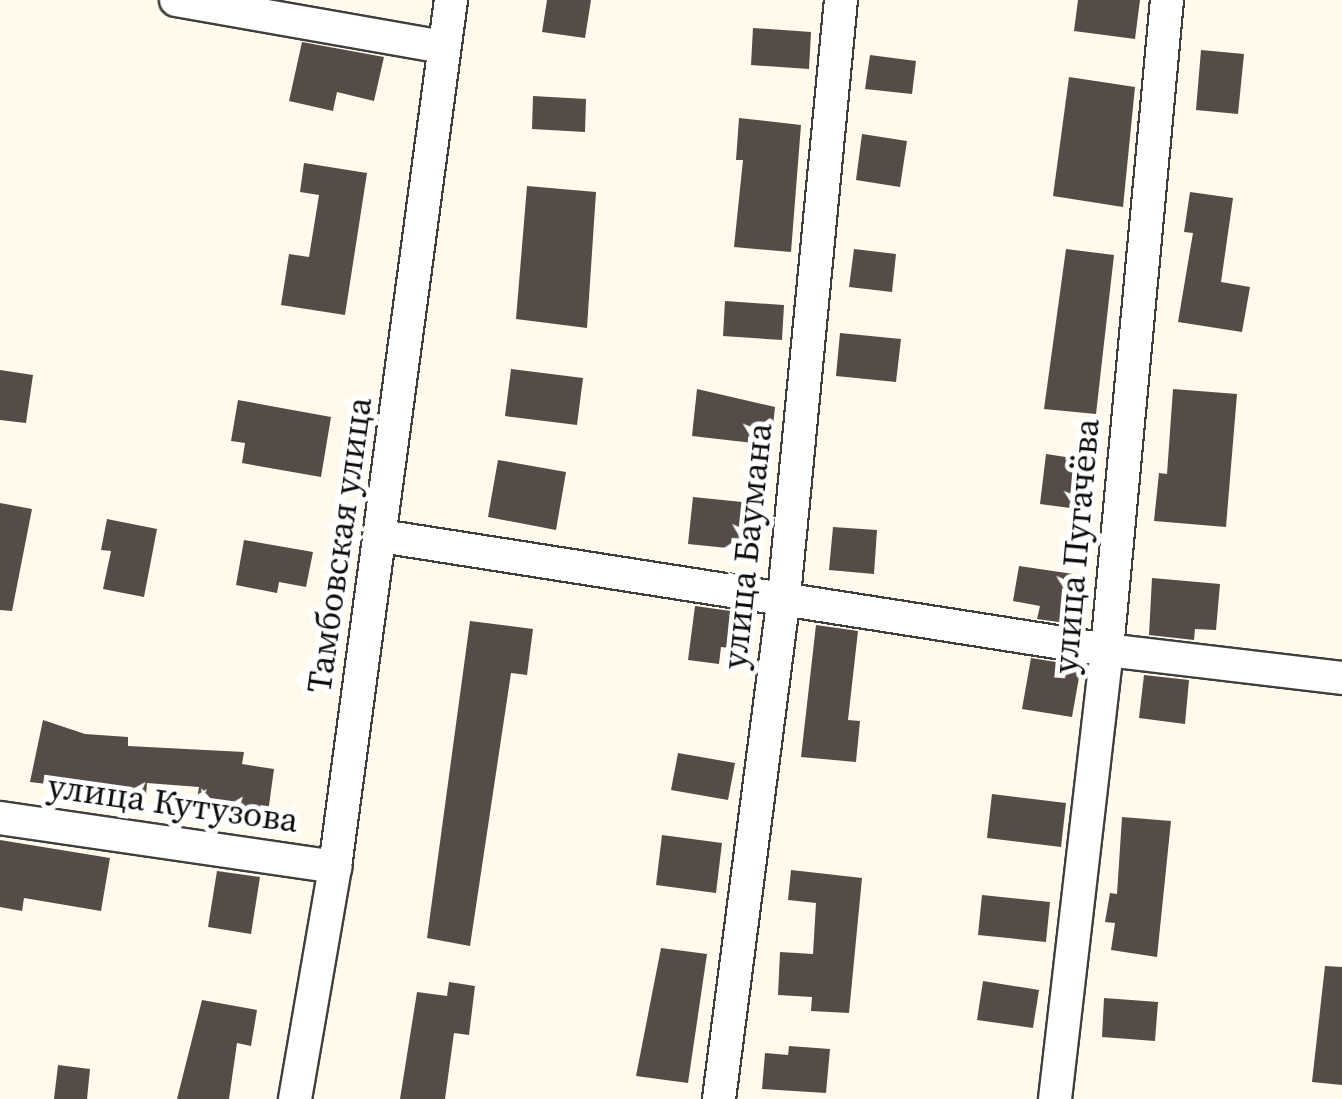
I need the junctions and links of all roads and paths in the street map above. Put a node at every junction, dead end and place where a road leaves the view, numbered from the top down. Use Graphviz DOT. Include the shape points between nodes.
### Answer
graph roads {
  1 [pos="176,0"];
  2 [pos="452,0"];
  3 [pos="842,0"];
  4 [pos="1168,0"];
  5 [pos="444,47"];
  6 [pos="381,536"];
  7 [pos="784,596"];
  8 [pos="1107,650"];
  9 [pos="1342,678"];
  10 [pos="0,818"];
  11 [pos="335,867"];
  12 [pos="295,1099"];
  13 [pos="719,1099"];
  14 [pos="1055,1099"];
  1 -- 5 [label="street"];
  2 -- 5 [label="street, Тамбовская улица"];
  3 -- 7 [label="street, улица Баумана"];
  4 -- 8 [label="street, улица Пугачёва"];
  5 -- 6 [label="street, Тамбовская улица"];
  6 -- 7 [label="street"];
  6 -- 11 [label="street, Тамбовская улица"];
  7 -- 8 [label="street"];
  7 -- 13 [label="street, улица Баумана"];
  8 -- 9 [label="street"];
  8 -- 14 [label="street, улица Пугачёва"];
  10 -- 11 [label="street, улица Кутузова"];
  11 -- 12 [label="street, Тамбовская улица"];
}
